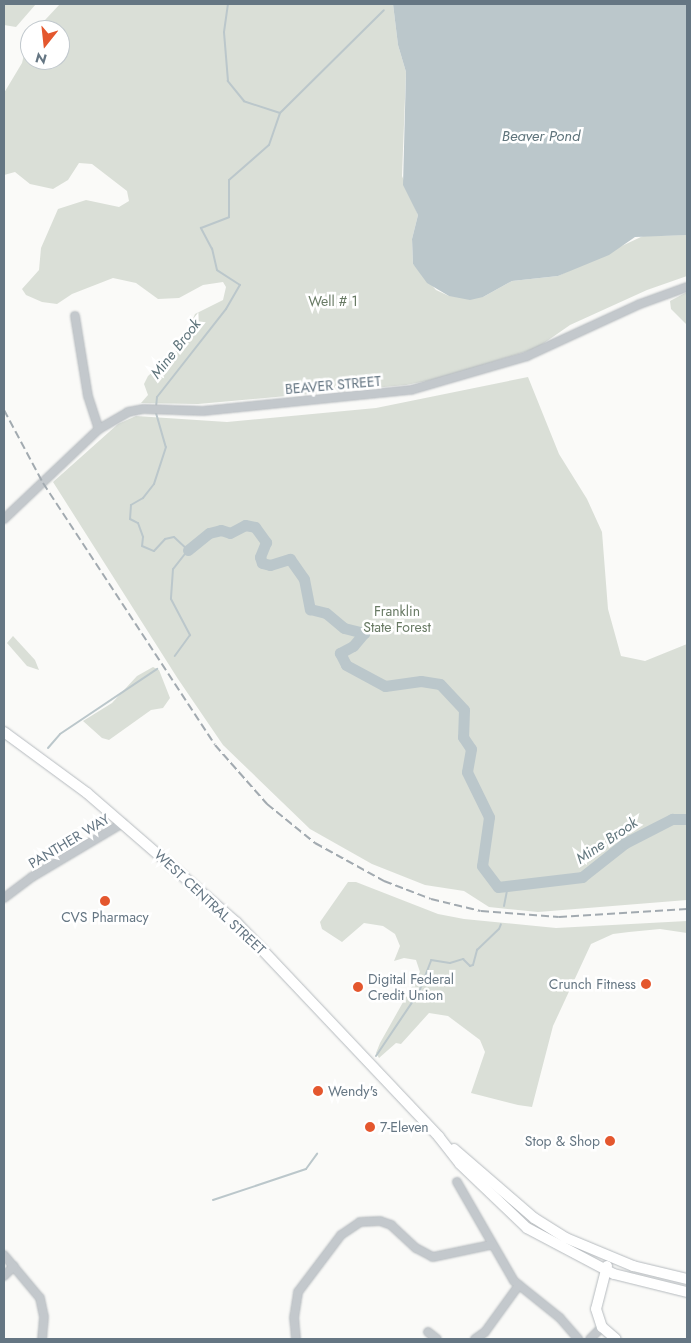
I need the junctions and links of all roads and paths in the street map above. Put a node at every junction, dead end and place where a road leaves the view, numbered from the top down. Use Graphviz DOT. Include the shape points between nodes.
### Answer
graph roads {
  1 [pos="687,287"];
  2 [pos="75,316"];
  3 [pos="99,429"];
  4 [pos="4,519"];
  5 [pos="4,732"];
  6 [pos="123,823"];
  7 [pos="4,898"];
  8 [pos="439,1137"];
  9 [pos="457,1182"];
  10 [pos="490,1245"];
  11 [pos="4,1255"];
  12 [pos="610,1258"];
  13 [pos="14,1266"];
  14 [pos="606,1271"];
  15 [pos="4,1276"];
  16 [pos="687,1279"];
  17 [pos="519,1286"];
  18 [pos="687,1292"];
  19 [pos="602,1327"];
  20 [pos="428,1332"];
  21 [pos="42,1339"];
  22 [pos="296,1339"];
  23 [pos="437,1339"];
  24 [pos="475,1339"];
  25 [pos="578,1339"];
  26 [pos="590,1339"];
  27 [pos="616,1339"];
  1 -- 3 [label="street, BEAVER STREET" via="640,304 527,356 411,390 203,411 128,412"];
  2 -- 3 [label="street" via="88,396"];
  3 -- 4 [label="street, BEAVER STREET"];
  5 -- 6 [label="main road, WEST CENTRAL STREET" via="87,792"];
  6 -- 7 [label="street, PANTHER WAY" via="32,877"];
  6 -- 8 [label="main road, WEST CENTRAL STREET" via="236,922"];
  8 -- 12 [label="main road, WEST CENTRAL STREET" via="534,1218 566,1238"];
  8 -- 14 [label="main road, WEST CENTRAL STREET" via="460,1164 527,1228"];
  9 -- 10 [label="street"];
  10 -- 17 [label="street"];
  10 -- 22 [label="street" via="433,1257 416,1248 391,1225 380,1221 360,1222 341,1235 298,1292"];
  11 -- 13 [label="street"];
  12 -- 14 [label="main road"];
  12 -- 16 [label="main road, WEST CENTRAL STREET"];
  13 -- 15 [label="street"];
  13 -- 21 [label="street" via="40,1298 44,1317"];
  14 -- 18 [label="main road, WEST CENTRAL STREET"];
  14 -- 19 [label="main road" via="596,1306"];
  17 -- 24 [label="street" via="485,1332"];
  17 -- 25 [label="street" via="560,1318"];
  19 -- 26 [label="street"];
  19 -- 27 [label="main road"];
  20 -- 23 [label="street"];
}
